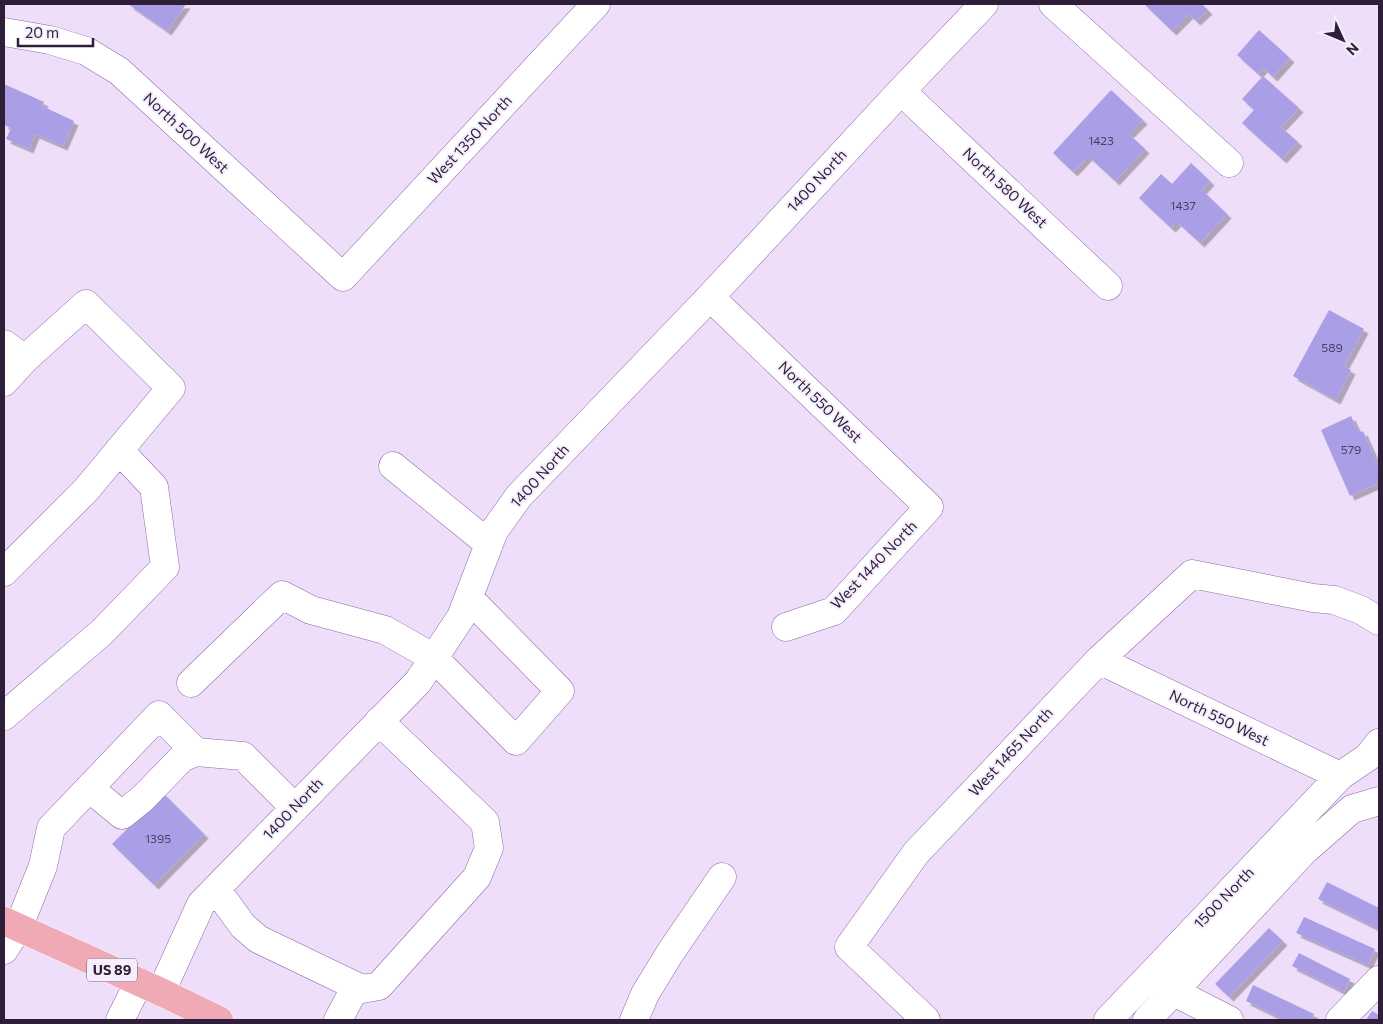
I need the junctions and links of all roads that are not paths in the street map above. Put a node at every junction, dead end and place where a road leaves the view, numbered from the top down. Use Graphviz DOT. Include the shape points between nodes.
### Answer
graph roads {
  1 [pos="596,4"];
  2 [pos="984,4"];
  3 [pos="1053,4"];
  4 [pos="4,32"];
  5 [pos="901,90"];
  6 [pos="1229,163"];
  7 [pos="343,277"];
  8 [pos="1108,286"];
  9 [pos="710,297"];
  10 [pos="15,352"];
  11 [pos="4,382"];
  12 [pos="119,450"];
  13 [pos="393,466"];
  14 [pos="929,507"];
  15 [pos="489,544"];
  16 [pos="4,572"];
  17 [pos="469,598"];
  18 [pos="1379,622"];
  19 [pos="786,626"];
  20 [pos="434,658"];
  21 [pos="1098,660"];
  22 [pos="191,683"];
  23 [pos="4,716"];
  24 [pos="379,722"];
  25 [pos="1379,743"];
  26 [pos="196,752"];
  27 [pos="1340,776"];
  28 [pos="89,788"];
  29 [pos="1379,801"];
  30 [pos="295,808"];
  31 [pos="722,877"];
  32 [pos="216,889"];
  33 [pos="9,933"];
  34 [pos="1379,980"];
  35 [pos="356,986"];
  36 [pos="150,987"];
  37 [pos="1174,992"];
  38 [pos="120,1020"];
  39 [pos="219,1020"];
  40 [pos="338,1020"];
  41 [pos="634,1020"];
  42 [pos="926,1020"];
  43 [pos="1108,1020"];
  44 [pos="1148,1020"];
  45 [pos="1229,1020"];
  46 [pos="1340,1020"];
  1 -- 7 [label="street, West 1350 North"];
  2 -- 5 [label="street, 1400 North"];
  3 -- 6 [label="street"];
  4 -- 7 [label="street, North 500 West" via="50,40 86,51 119,71"];
  5 -- 8 [label="street, North 580 West"];
  5 -- 9 [label="street, 1400 North"];
  9 -- 14 [label="street, North 550 West"];
  9 -- 15 [label="street, 1400 North" via="519,496 494,531"];
  10 -- 11 [label="street"];
  10 -- 12 [label="street" via="86,304 171,388"];
  12 -- 16 [label="street" via="86,490"];
  12 -- 23 [label="street" via="154,487 165,567 102,632"];
  13 -- 15 [label="street"];
  14 -- 19 [label="street, West 1440 North" via="834,610"];
  15 -- 17 [label="street, 1400 North"];
  17 -- 20 [label="street, 1400 North" via="461,617"];
  17 -- 20 [label="street" via="560,691 516,740"];
  18 -- 21 [label="street, West 1465 North" via="1361,610 1334,600 1192,574"];
  20 -- 22 [label="street" via="385,630 311,610 282,595"];
  20 -- 24 [label="street, 1400 North" via="418,682"];
  21 -- 27 [label="street, North 550 West"];
  21 -- 42 [label="street, West 1465 North" via="916,853 850,947"];
  24 -- 30 [label="street, 1400 North"];
  24 -- 35 [label="street" via="485,822 489,848 477,876 379,986 362,989"];
  25 -- 27 [label="street, 1500 North" via="1368,757"];
  26 -- 28 [label="street" via="182,758 122,815"];
  26 -- 28 [label="street" via="158,715"];
  26 -- 30 [label="street" via="243,756"];
  27 -- 43 [label="street, 1500 North"];
  28 -- 33 [label="street" via="51,828 42,866"];
  29 -- 37 [label="street" via="1352,809 1304,851"];
  30 -- 32 [label="street, 1400 North"];
  31 -- 41 [label="street" via="670,953 645,994"];
  32 -- 35 [label="street" via="242,926 258,939"];
  32 -- 36 [label="street, 1400 North" via="201,904"];
  33 -- 36 [label="main road, US 89"];
  34 -- 46 [label="street"];
  35 -- 40 [label="street"];
  36 -- 38 [label="street, 1400 North"];
  36 -- 39 [label="main road, US 89"];
  37 -- 44 [label="street"];
  37 -- 45 [label="street"];
}
